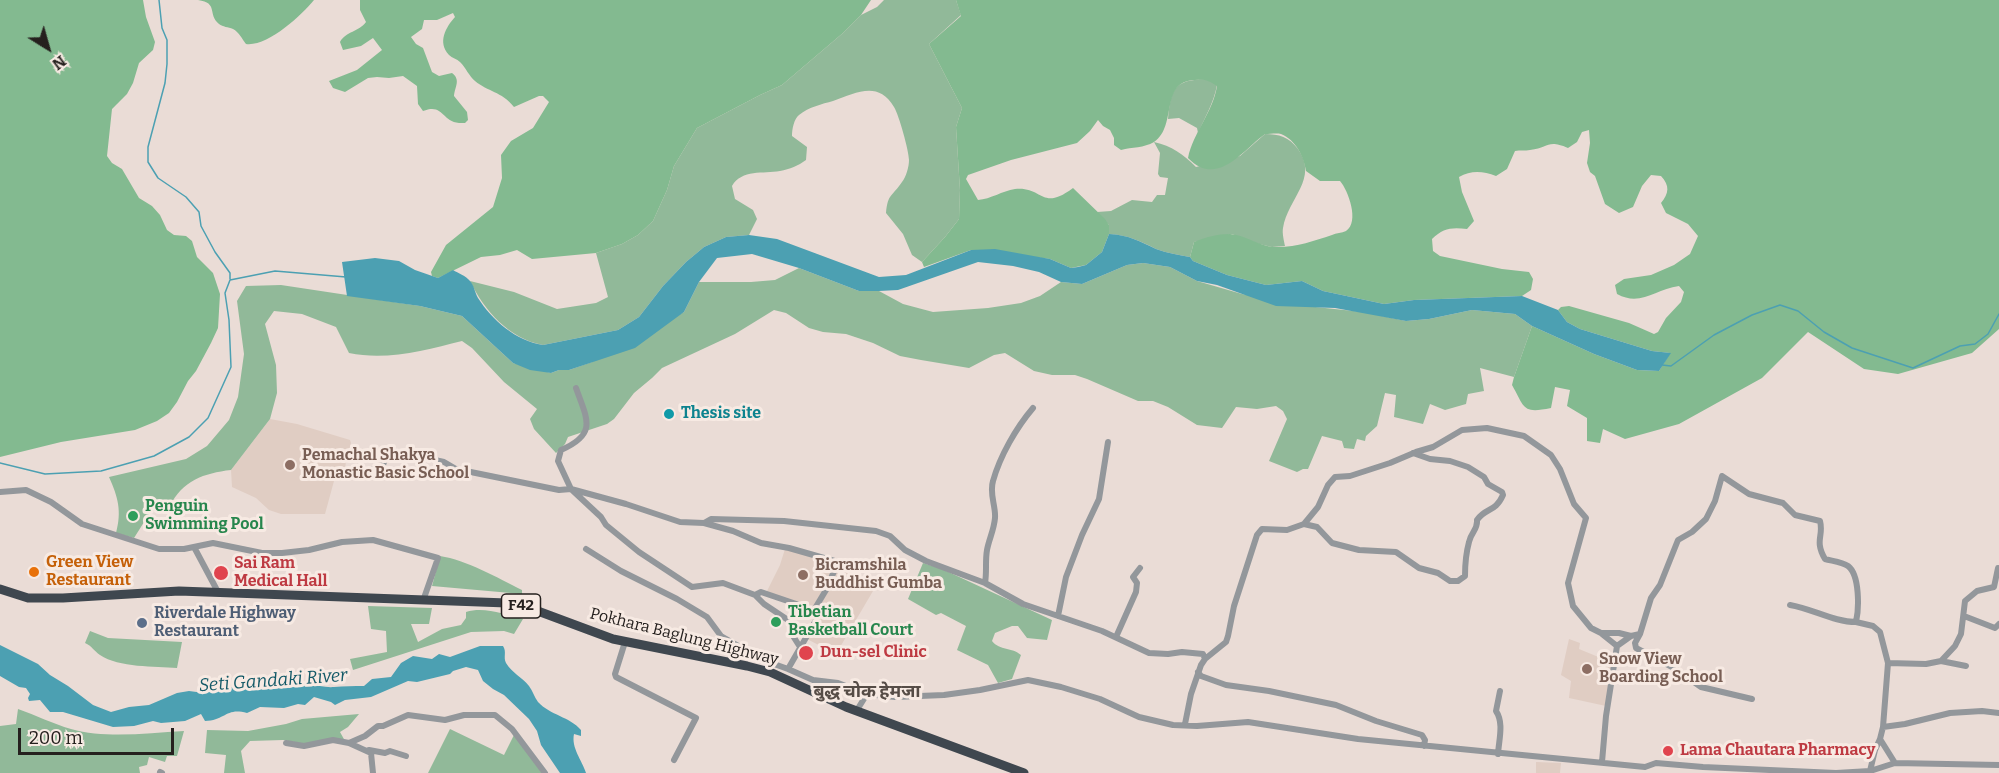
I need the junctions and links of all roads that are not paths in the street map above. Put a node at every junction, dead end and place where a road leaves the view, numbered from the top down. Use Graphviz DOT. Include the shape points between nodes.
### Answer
graph roads {
  1 [pos="576,388"];
  2 [pos="1033,408"];
  3 [pos="1108,442"];
  4 [pos="1413,453"];
  5 [pos="347,474"];
  6 [pos="571,489"];
  7 [pos="0,492"];
  8 [pos="704,523"];
  9 [pos="1304,524"];
  10 [pos="194,547"];
  11 [pos="586,549"];
  12 [pos="1140,568"];
  13 [pos="1998,568"];
  14 [pos="985,583"];
  15 [pos="0,589"];
  16 [pos="218,591"];
  17 [pos="755,595"];
  18 [pos="424,598"];
  19 [pos="1790,605"];
  20 [pos="814,610"];
  21 [pos="1058,616"];
  22 [pos="1964,616"];
  23 [pos="1856,622"];
  24 [pos="1999,624"];
  25 [pos="1601,633"];
  26 [pos="1640,634"];
  27 [pos="1631,636"];
  28 [pos="1116,638"];
  29 [pos="625,642"];
  30 [pos="1617,646"];
  31 [pos="800,647"];
  32 [pos="1205,659"];
  33 [pos="1941,661"];
  34 [pos="1888,663"];
  35 [pos="1966,666"];
  36 [pos="788,669"];
  37 [pos="1198,672"];
  38 [pos="1500,691"];
  39 [pos="867,694"];
  40 [pos="1752,699"];
  41 [pos="857,710"];
  42 [pos="1999,713"];
  43 [pos="1185,724"];
  44 [pos="1883,727"];
  45 [pos="1880,739"];
  46 [pos="286,743"];
  47 [pos="349,743"];
  48 [pos="1424,746"];
  49 [pos="369,750"];
  50 [pos="1497,754"];
  51 [pos="406,756"];
  52 [pos="674,760"];
  53 [pos="1602,762"];
  54 [pos="1894,763"];
  55 [pos="1999,765"];
  56 [pos="1647,770"];
  57 [pos="1701,770"];
  58 [pos="1020,771"];
  59 [pos="1870,771"];
  60 [pos="373,773"];
  61 [pos="545,773"];
  1 -- 6 [label="street" via="588,427 578,443 561,450 558,461"];
  2 -- 14 [label="street" via="1004,454 992,482 996,515 987,551"];
  3 -- 21 [label="street" via="1100,499 1066,576"];
  4 -- 9 [label="street" via="1350,476 1335,477"];
  4 -- 9 [label="street" via="1468,467 1502,492 1497,507 1477,520 1478,528 1469,541 1465,576 1458,581 1419,568 1396,552 1359,550 1332,543 1317,527"];
  4 -- 25 [label="street" via="1433,447 1462,430 1487,429 1524,436 1551,455 1586,518 1568,583 1569,595 1579,615"];
  5 -- 6 [label="street" via="382,468 388,450 444,462 456,469 559,490"];
  6 -- 8 [label="street" via="680,522"];
  6 -- 17 [label="street" via="630,545 692,587 723,583"];
  7 -- 10 [label="street" via="26,490 82,524 133,542 159,549"];
  8 -- 14 [label="street" via="711,519 784,521 876,531 926,561"];
  8 -- 20 [label="street" via="761,543 838,562"];
  9 -- 32 [label="street" via="1287,530 1262,529 1257,535 1226,642"];
  10 -- 16 [label="street"];
  10 -- 18 [label="street" via="213,543 282,553 373,540 438,558"];
  11 -- 36 [label="street" via="707,617 722,636 763,660"];
  12 -- 28 [label="street" via="1133,577 1136,592"];
  13 -- 22 [label="street" via="1994,587 1977,591 1965,601"];
  14 -- 21 [label="street" via="1023,604"];
  15 -- 16 [label="highway, Pokhara Baglung Highway / F42" via="38,598"];
  16 -- 18 [label="highway, Pokhara Baglung Highway / F42"];
  17 -- 20 [label="street" via="761,592"];
  17 -- 31 [label="street" via="791,622"];
  18 -- 29 [label="highway, Pokhara Baglung Highway / F42" via="527,606"];
  19 -- 23 [label="street" via="1842,622"];
  20 -- 31 [label="street" via="819,615"];
  21 -- 28 [label="street"];
  22 -- 24 [label="street" via="1995,628"];
  22 -- 33 [label="street" via="1955,646"];
  23 -- 26 [label="street" via="1855,577 1847,566 1825,558 1818,543 1820,521 1795,515 1783,503 1749,494 1722,476 1706,519 1678,540 1651,598"];
  23 -- 34 [label="street" via="1878,628"];
  25 -- 27 [label="street"];
  25 -- 30 [label="street"];
  26 -- 27 [label="street"];
  26 -- 40 [label="street" via="1636,648 1701,687"];
  27 -- 30 [label="street"];
  28 -- 32 [label="street" via="1149,653 1203,654"];
  29 -- 41 [label="highway, Pokhara Baglung Highway / F42" via="770,672"];
  29 -- 52 [label="street" via="615,674 618,678 696,717"];
  30 -- 53 [label="street"];
  31 -- 36 [label="street"];
  32 -- 37 [label="street"];
  33 -- 34 [label="street"];
  33 -- 35 [label="street"];
  34 -- 44 [label="street"];
  36 -- 39 [label="street"];
  37 -- 43 [label="street"];
  37 -- 48 [label="street" via="1226,685 1336,705 1422,735"];
  38 -- 50 [label="street" via="1496,711 1501,724"];
  39 -- 41 [label="street"];
  39 -- 43 [label="street" via="944,695 1028,680 1100,699 1139,717"];
  41 -- 58 [label="highway, Pokhara Baglung Highway / F42"];
  42 -- 44 [label="street" via="1950,713"];
  43 -- 48 [label="street" via="1248,722"];
  44 -- 45 [label="street"];
  45 -- 54 [label="street"];
  45 -- 59 [label="street"];
  46 -- 47 [label="street"];
  47 -- 49 [label="street"];
  47 -- 61 [label="street" via="408,715 445,720 492,714 512,729"];
  48 -- 50 [label="street"];
  49 -- 51 [label="street"];
  49 -- 60 [label="street"];
  50 -- 53 [label="street"];
  53 -- 56 [label="street"];
  54 -- 55 [label="street"];
  54 -- 59 [label="street"];
  56 -- 57 [label="street" via="1656,763"];
  57 -- 59 [label="street"];
}
